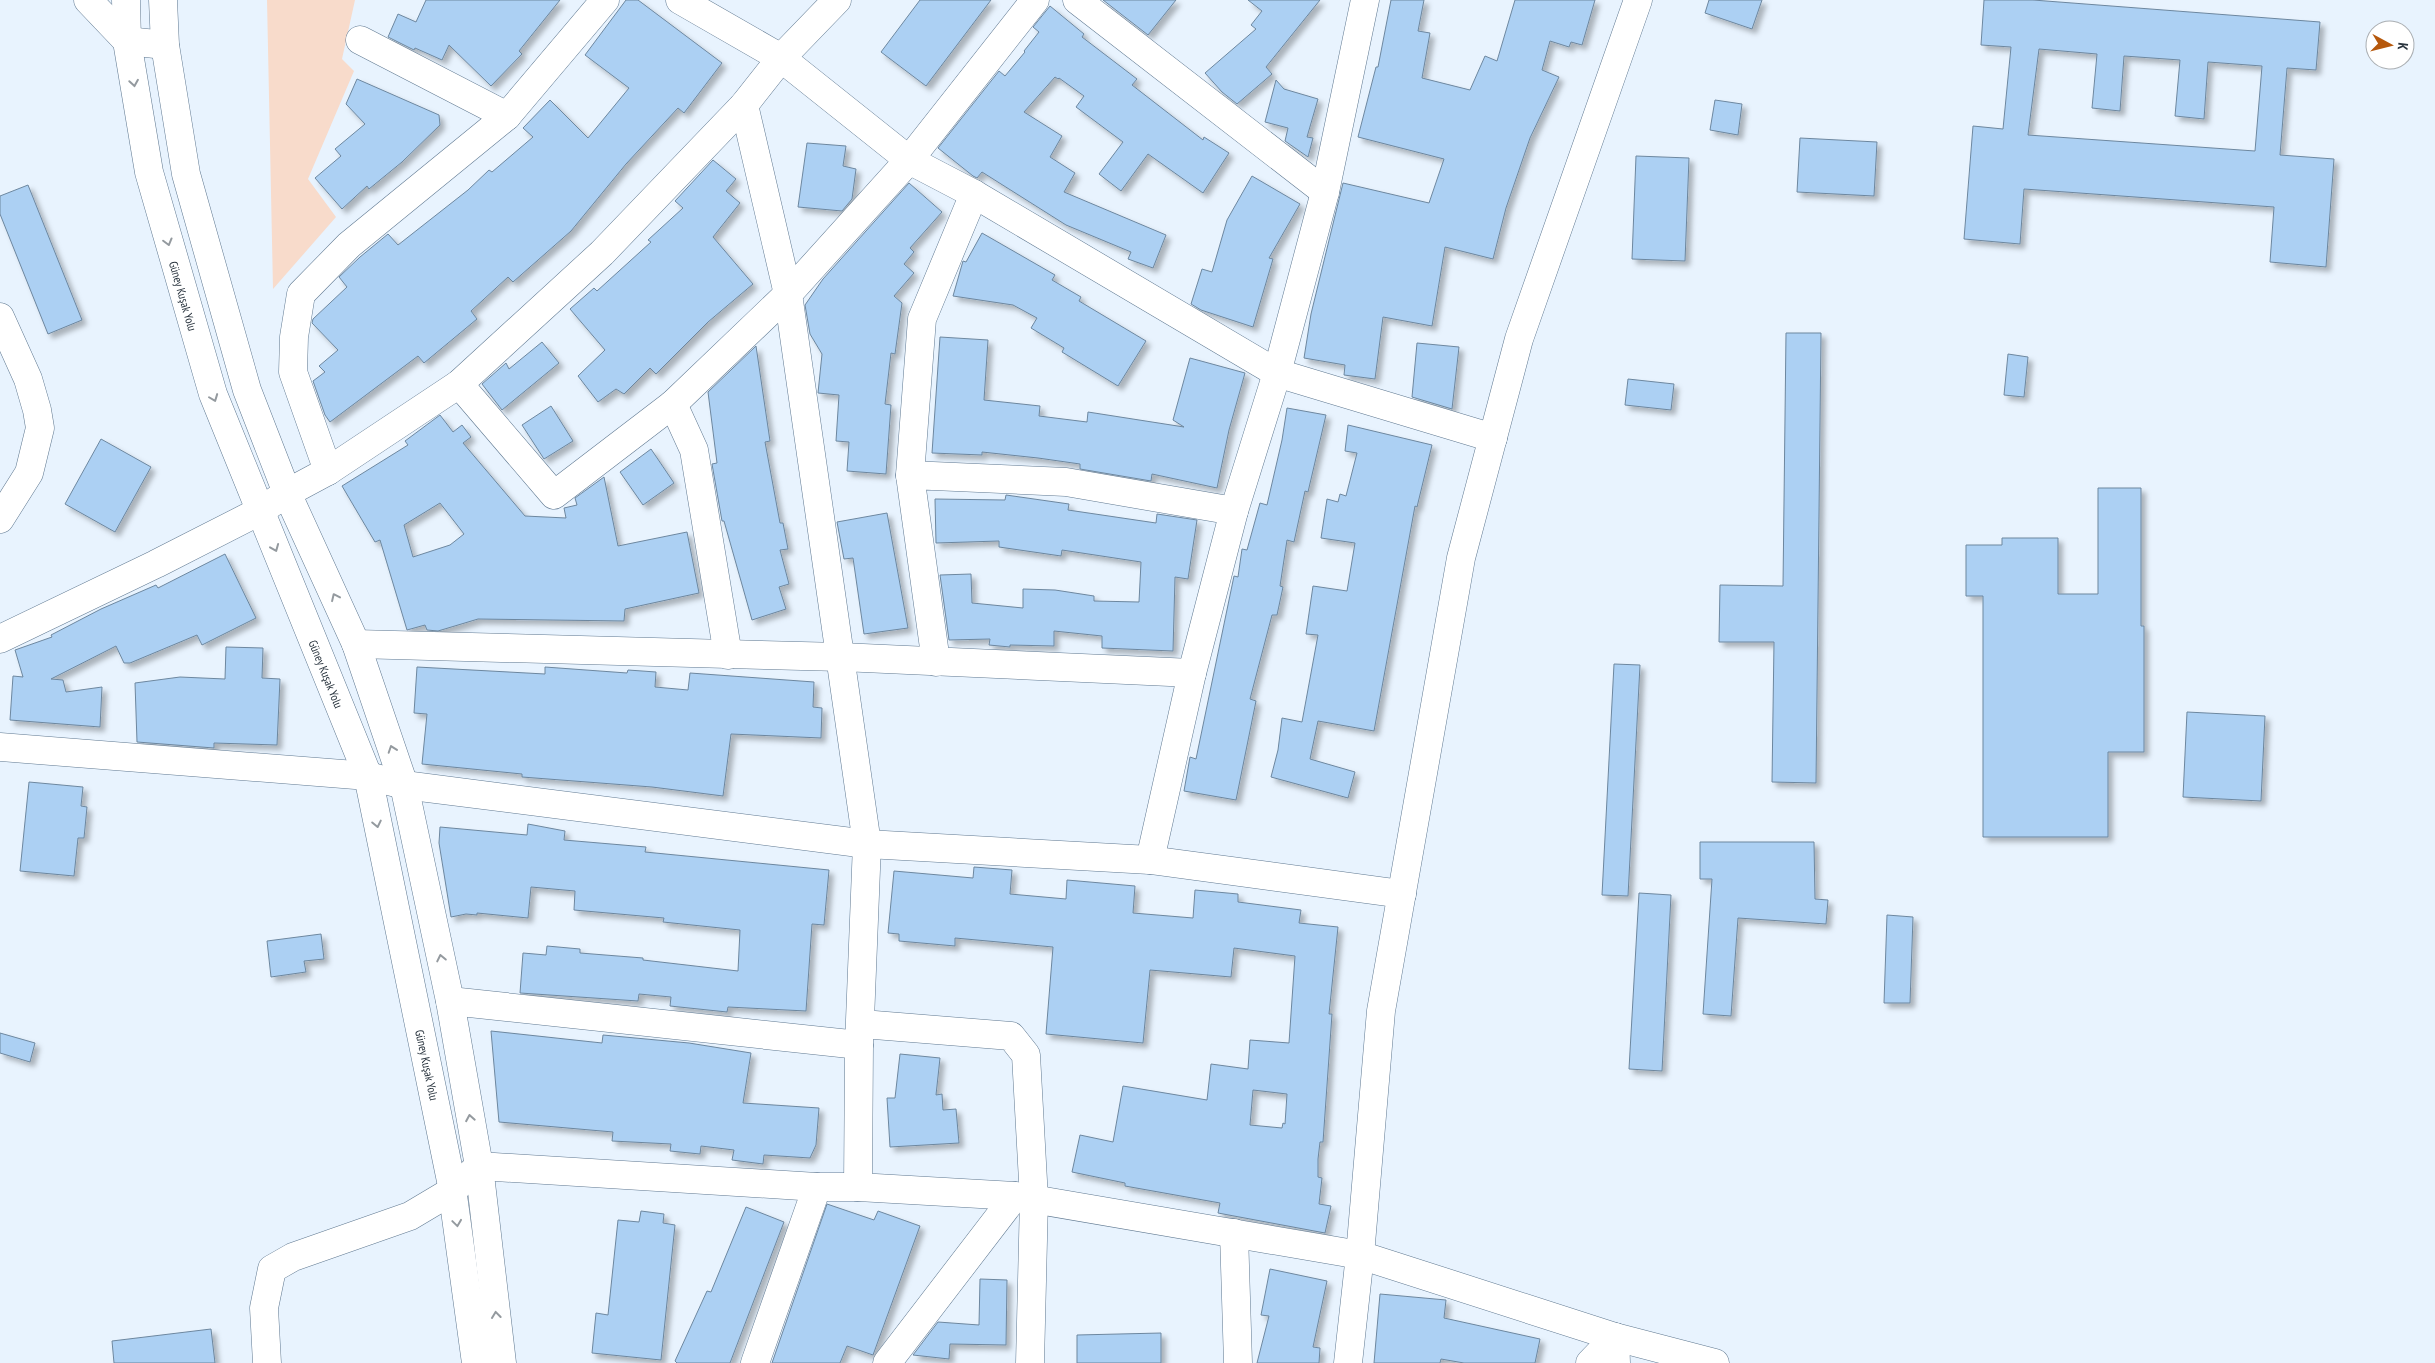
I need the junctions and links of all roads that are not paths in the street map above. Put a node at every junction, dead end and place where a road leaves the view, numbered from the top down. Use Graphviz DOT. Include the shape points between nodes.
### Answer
graph roads {
  1 [pos="88,0"];
  2 [pos="126,0"];
  3 [pos="163,0"];
  4 [pos="605,0"];
  5 [pos="680,0"];
  6 [pos="837,0"];
  7 [pos="1035,0"];
  8 [pos="1077,0"];
  9 [pos="1365,0"];
  10 [pos="1638,0"];
  11 [pos="360,40"];
  12 [pos="127,41"];
  13 [pos="165,46"];
  14 [pos="781,58"];
  15 [pos="744,105"];
  16 [pos="507,116"];
  17 [pos="909,160"];
  18 [pos="1325,192"];
  19 [pos="974,194"];
  20 [pos="788,294"];
  21 [pos="0,317"];
  22 [pos="1277,373"];
  23 [pos="459,384"];
  24 [pos="673,404"];
  25 [pos="1493,438"];
  26 [pos="328,471"];
  27 [pos="910,475"];
  28 [pos="287,493"];
  29 [pos="260,511"];
  30 [pos="1234,512"];
  31 [pos="0,519"];
  32 [pos="0,639"];
  33 [pos="356,644"];
  34 [pos="728,656"];
  35 [pos="841,657"];
  36 [pos="936,662"];
  37 [pos="1192,673"];
  38 [pos="0,747"];
  39 [pos="368,776"];
  40 [pos="404,785"];
  41 [pos="867,844"];
  42 [pos="1150,860"];
  43 [pos="1402,894"];
  44 [pos="450,1001"];
  45 [pos="860,1035"];
  46 [pos="479,1166"];
  47 [pos="858,1187"];
  48 [pos="817,1188"];
  49 [pos="452,1192"];
  50 [pos="1024,1197"];
  51 [pos="1234,1233"];
  52 [pos="1360,1255"];
  53 [pos="1616,1350"];
  54 [pos="893,1359"];
  55 [pos="267,1363"];
  56 [pos="476,1363"];
  57 [pos="502,1363"];
  58 [pos="755,1363"];
  59 [pos="1030,1363"];
  60 [pos="1238,1363"];
  61 [pos="1348,1363"];
  62 [pos="1590,1363"];
  63 [pos="1715,1363"];
  1 -- 12 [label="street"];
  2 -- 12 [label="street, Güney Kuşak Yolu"];
  3 -- 13 [label="street"];
  4 -- 16 [label="street"];
  5 -- 14 [label="street"];
  6 -- 14 [label="street"];
  7 -- 17 [label="street"];
  8 -- 18 [label="street"];
  9 -- 18 [label="street"];
  10 -- 25 [label="street" via="1520,339"];
  11 -- 16 [label="street"];
  12 -- 13 [label="street"];
  12 -- 29 [label="street, Güney Kuşak Yolu, one-way" via="149,172 180,287 212,394"];
  13 -- 28 [label="street" via="186,174 247,390"];
  14 -- 15 [label="street"];
  14 -- 17 [label="street"];
  15 -- 20 [label="street"];
  15 -- 23 [label="street" via="602,254"];
  16 -- 26 [label="street" via="349,246 301,294 294,337 293,372"];
  17 -- 19 [label="street"];
  17 -- 20 [label="street"];
  18 -- 22 [label="street"];
  19 -- 22 [label="street"];
  19 -- 27 [label="street" via="922,319"];
  20 -- 24 [label="street"];
  20 -- 35 [label="street"];
  21 -- 31 [label="street" via="28,379 40,428 29,473"];
  22 -- 25 [label="street"];
  22 -- 30 [label="street"];
  23 -- 24 [label="street" via="554,495"];
  23 -- 26 [label="street"];
  24 -- 34 [label="street" via="694,450"];
  25 -- 43 [label="street" via="1461,558"];
  26 -- 28 [label="street"];
  27 -- 30 [label="street" via="1066,482"];
  27 -- 36 [label="street"];
  28 -- 29 [label="street"];
  33 -- 28 [label="street, one-way"];
  29 -- 32 [label="street"];
  29 -- 39 [label="street, Güney Kuşak Yolu, one-way"];
  30 -- 37 [label="street"];
  33 -- 34 [label="street"];
  40 -- 33 [label="street, one-way"];
  34 -- 35 [label="street"];
  35 -- 36 [label="street"];
  35 -- 41 [label="street"];
  36 -- 37 [label="street"];
  37 -- 42 [label="street"];
  38 -- 39 [label="street"];
  39 -- 40 [label="street"];
  39 -- 49 [label="street, Güney Kuşak Yolu, one-way"];
  40 -- 41 [label="street"];
  44 -- 40 [label="street, one-way"];
  41 -- 42 [label="street"];
  41 -- 45 [label="street"];
  42 -- 43 [label="street"];
  43 -- 52 [label="street" via="1381,1011"];
  44 -- 45 [label="street"];
  46 -- 44 [label="street, one-way"];
  45 -- 47 [label="street"];
  45 -- 50 [label="street" via="1011,1036 1026,1055"];
  46 -- 48 [label="street"];
  46 -- 49 [label="street"];
  57 -- 46 [label="street, one-way"];
  47 -- 48 [label="street"];
  47 -- 50 [label="street"];
  48 -- 58 [label="street"];
  49 -- 55 [label="street" via="410,1216 293,1257 272,1269 264,1308"];
  49 -- 56 [label="street, Güney Kuşak Yolu, one-way"];
  50 -- 51 [label="street"];
  50 -- 54 [label="street"];
  50 -- 59 [label="street"];
  51 -- 52 [label="street"];
  51 -- 60 [label="street"];
  52 -- 53 [label="street"];
  52 -- 61 [label="street"];
  53 -- 62 [label="street"];
  53 -- 63 [label="street"];
}
